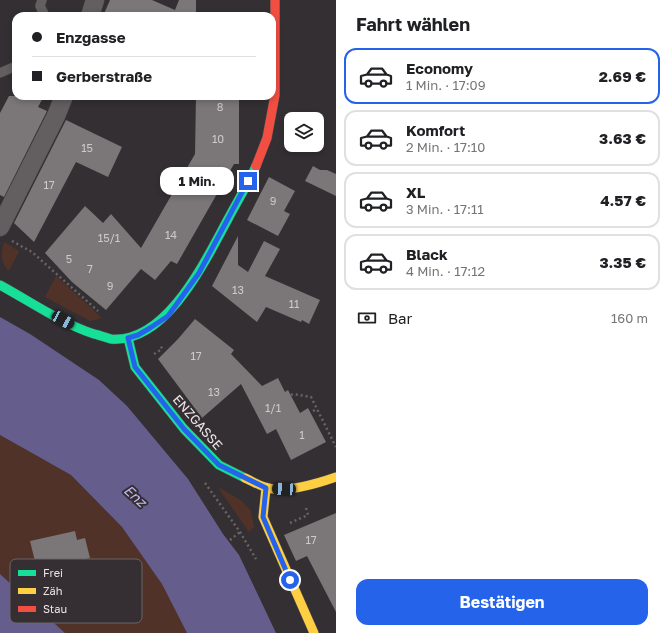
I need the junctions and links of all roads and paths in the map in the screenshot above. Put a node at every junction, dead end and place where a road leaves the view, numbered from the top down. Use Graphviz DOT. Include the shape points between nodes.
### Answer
graph roads {
  1 [pos="42,0"];
  2 [pos="95,0"];
  3 [pos="275,0"];
  4 [pos="43,12"];
  5 [pos="91,12"];
  6 [pos="275,12"];
  7 [pos="12,68"];
  8 [pos="0,73"];
  9 [pos="62,100"];
  10 [pos="274,100"];
  11 [pos="4,232"];
  12 [pos="0,285"];
  13 [pos="102,314"];
  14 [pos="150,328"];
  15 [pos="128,338"];
  16 [pos="162,349"];
  17 [pos="291,395"];
  18 [pos="317,409"];
  19 [pos="313,411"];
  20 [pos="336,447"];
  21 [pos="336,477"];
  22 [pos="202,478"];
  23 [pos="266,488"];
  24 [pos="240,532"];
  25 [pos="230,540"];
  26 [pos="258,563"];
  27 [pos="314,633"];
  1 -- 4 [label="lane" via="40,6"];
  2 -- 5 [label="street"];
  3 -- 6 [label="street"];
  7 -- 8 [label="lane"];
  9 -- 11 [label="street"];
  10 -- 14 [label="street" via="267,138 254,168 199,273 168,316"];
  11 -- 13 [label="path" via="32,252"];
  12 -- 15 [label="street" via="76,328 111,339"];
  14 -- 15 [label="street"];
  14 -- 16 [label="path"];
  15 -- 23 [label="street, ENZGASSE" via="135,367 184,429 219,465"];
  17 -- 18 [label="path" via="311,396"];
  18 -- 19 [label="path"];
  18 -- 20 [label="path"];
  21 -- 23 [label="street" via="284,489"];
  22 -- 24 [label="path"];
  23 -- 27 [label="street" via="263,517"];
  24 -- 25 [label="path"];
  24 -- 26 [label="path"];
}
